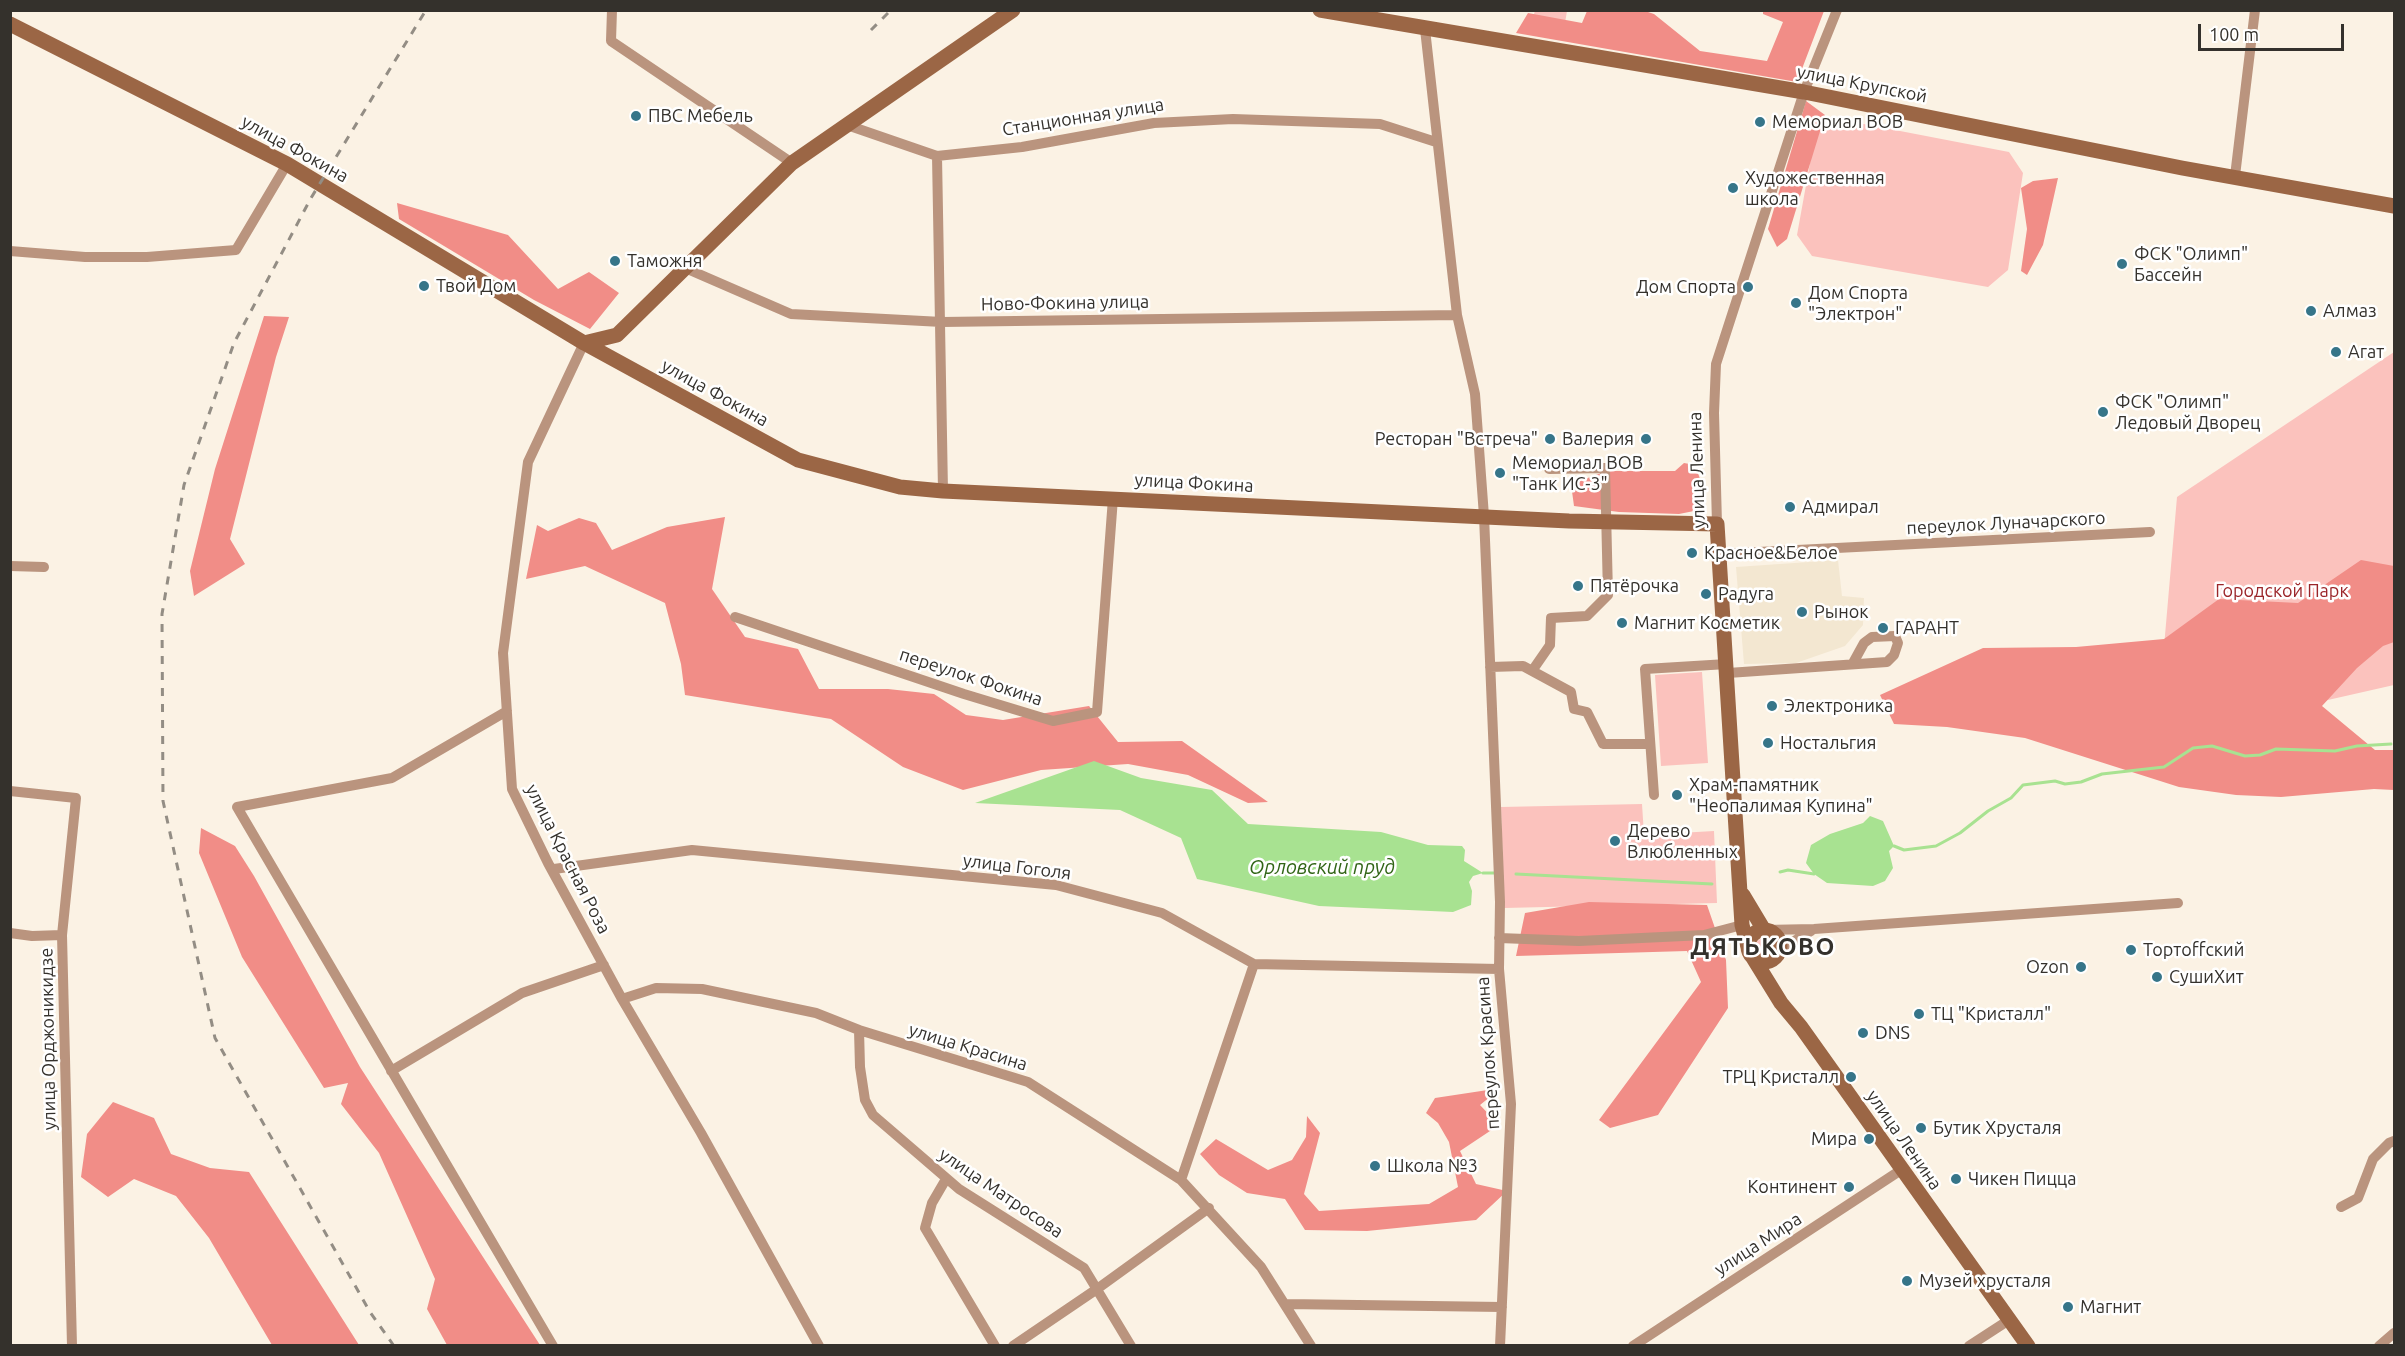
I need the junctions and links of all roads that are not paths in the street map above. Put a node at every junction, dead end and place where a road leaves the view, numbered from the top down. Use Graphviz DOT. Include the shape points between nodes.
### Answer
graph roads {
  1 [pos="612,10"];
  2 [pos="1013,10"];
  3 [pos="1320,10"];
  4 [pos="1837,10"];
  5 [pos="2255,10"];
  6 [pos="10,24"];
  7 [pos="1425,29"];
  8 [pos="1804,92"];
  9 [pos="847,125"];
  10 [pos="1436,142"];
  11 [pos="937,156"];
  12 [pos="792,163"];
  13 [pos="287,164"];
  14 [pos="2235,176"];
  15 [pos="2394,206"];
  16 [pos="10,251"];
  17 [pos="685,268"];
  18 [pos="1457,315"];
  19 [pos="942,322"];
  20 [pos="584,344"];
  21 [pos="1549,469"];
  22 [pos="943,491"];
  23 [pos="1113,498"];
  24 [pos="1484,516"];
  25 [pos="1608,522"];
  26 [pos="1718,524"];
  27 [pos="2150,532"];
  28 [pos="1719,554"];
  29 [pos="10,566"];
  30 [pos="44,567"];
  31 [pos="735,617"];
  32 [pos="1853,663"];
  33 [pos="1490,667"];
  34 [pos="1728,669"];
  35 [pos="1532,671"];
  36 [pos="507,711"];
  37 [pos="1650,744"];
  38 [pos="10,791"];
  39 [pos="1654,795"];
  40 [pos="554,869"];
  41 [pos="1742,893"];
  42 [pos="2178,903"];
  43 [pos="1742,925"];
  44 [pos="1814,929"];
  45 [pos="1764,930"];
  46 [pos="10,933"];
  47 [pos="62,935"];
  48 [pos="1499,938"];
  49 [pos="1750,951"];
  50 [pos="1777,952"];
  51 [pos="604,964"];
  52 [pos="1254,964"];
  53 [pos="1498,969"];
  54 [pos="622,999"];
  55 [pos="1781,1004"];
  56 [pos="859,1030"];
  57 [pos="391,1071"];
  58 [pos="2394,1141"];
  59 [pos="1901,1170"];
  60 [pos="946,1179"];
  61 [pos="1181,1180"];
  62 [pos="2341,1207"];
  63 [pos="1209,1208"];
  64 [pos="1097,1289"];
  65 [pos="1286,1304"];
  66 [pos="1502,1307"];
  67 [pos="2009,1320"];
  68 [pos="2394,1333"];
  69 [pos="72,1346"];
  70 [pos="553,1346"];
  71 [pos="819,1346"];
  72 [pos="995,1346"];
  73 [pos="1012,1346"];
  74 [pos="1131,1346"];
  75 [pos="1311,1346"];
  76 [pos="1500,1346"];
  77 [pos="1633,1346"];
  78 [pos="1969,1346"];
  79 [pos="2028,1346"];
  80 [pos="2379,1346"];
  1 -- 12 [label="street" via="611,40"];
  2 -- 9 [label="main road"];
  3 -- 7 [label="main road, улица Крупской"];
  4 -- 8 [label="street, улица Ленина"];
  5 -- 14 [label="street"];
  6 -- 13 [label="main road, улица Фокина"];
  7 -- 8 [label="main road, улица Крупской"];
  7 -- 10 [label="street"];
  8 -- 14 [label="main road, улица Крупской"];
  8 -- 26 [label="street, улица Ленина" via="1716,364"];
  9 -- 11 [label="street, Станционная улица"];
  9 -- 12 [label="main road"];
  10 -- 11 [label="street, Станционная улица" via="1380,124 1233,119 1154,123 1022,147"];
  10 -- 18 [label="street"];
  11 -- 19 [label="street"];
  12 -- 17 [label="main road"];
  13 -- 16 [label="street" via="236,250 147,257"];
  13 -- 20 [label="main road, улица Фокина"];
  14 -- 15 [label="main road, улица Крупской"];
  17 -- 19 [label="street, Ново-Фокина улица" via="791,314"];
  17 -- 20 [label="main road" via="617,335"];
  18 -- 19 [label="street, Ново-Фокина улица"];
  18 -- 24 [label="street" via="1475,394"];
  19 -- 22 [label="street"];
  20 -- 22 [label="main road, улица Фокина" via="798,460 900,487"];
  20 -- 36 [label="street, улица Красная Роза" via="528,462 503,653"];
  21 -- 25 [label="street" via="1605,468"];
  22 -- 23 [label="main road, улица Фокина"];
  23 -- 24 [label="main road, улица Фокина"];
  23 -- 31 [label="street, переулок Фокина" via="1097,712 1053,721"];
  24 -- 25 [label="main road, улица Фокина"];
  24 -- 33 [label="street"];
  25 -- 26 [label="main road, улица Фокина"];
  25 -- 35 [label="street" via="1608,596 1587,616 1551,618 1550,645"];
  26 -- 28 [label="main road, улица Ленина"];
  27 -- 28 [label="street, переулок Луначарского"];
  28 -- 34 [label="main road, улица Ленина"];
  29 -- 30 [label="street"];
  32 -- 34 [label="street" via="1811,669"];
  33 -- 35 [label="street" via="1522,666"];
  33 -- 48 [label="street, переулок Красина"];
  34 -- 37 [label="street" via="1645,669"];
  34 -- 41 [label="main road, улица Ленина"];
  35 -- 37 [label="street" via="1571,692 1574,709 1587,712 1603,744"];
  36 -- 40 [label="street, улица Красная Роза" via="512,789"];
  36 -- 57 [label="street" via="393,778 237,807"];
  37 -- 39 [label="street"];
  38 -- 47 [label="street, улица Орджоникидзе" via="76,798"];
  40 -- 51 [label="street, улица Красная Роза"];
  40 -- 52 [label="street, улица Гоголя" via="692,850 1056,885 1162,913"];
  41 -- 43 [label="main road, улица Ленина"];
  41 -- 45 [label="main road"];
  42 -- 44 [label="street"];
  43 -- 48 [label="street" via="1704,934 1579,941"];
  43 -- 49 [label="main road, улица Ленина"];
  44 -- 45 [label="street"];
  44 -- 50 [label="street"];
  45 -- 49 [label="main road" via="1751,937"];
  45 -- 50 [label="main road" via="1776,936"];
  46 -- 47 [label="street"];
  47 -- 69 [label="street, улица Орджоникидзе"];
  48 -- 53 [label="street, переулок Красина"];
  49 -- 50 [label="main road" via="1764,962"];
  49 -- 55 [label="main road, улица Ленина"];
  50 -- 55 [label="main road"];
  51 -- 54 [label="street, улица Красная Роза"];
  51 -- 57 [label="street" via="522,993"];
  52 -- 53 [label="street, улица Гоголя"];
  52 -- 61 [label="street"];
  53 -- 66 [label="street, переулок Красина" via="1511,1104"];
  54 -- 56 [label="street, улица Красина" via="656,988 702,989 816,1013"];
  54 -- 71 [label="street, улица Красная Роза"];
  55 -- 59 [label="main road, улица Ленина"];
  56 -- 60 [label="street, улица Матросова" via="865,1100 873,1115"];
  56 -- 61 [label="street, улица Красина" via="1028,1082"];
  57 -- 70 [label="street"];
  58 -- 62 [label="street" via="2373,1159 2358,1198"];
  59 -- 67 [label="main road, улица Ленина"];
  59 -- 77 [label="street, улица Мира"];
  60 -- 64 [label="street, улица Матросова" via="1084,1268"];
  60 -- 72 [label="street" via="932,1203 925,1228"];
  61 -- 63 [label="street, улица Красина"];
  63 -- 64 [label="street"];
  63 -- 65 [label="street, улица Красина" via="1261,1267"];
  64 -- 73 [label="street"];
  64 -- 74 [label="street, улица Матросова"];
  65 -- 66 [label="street"];
  65 -- 75 [label="street, улица Красина"];
  66 -- 76 [label="street, переулок Красина"];
  67 -- 78 [label="street"];
  67 -- 79 [label="main road, улица Ленина"];
  68 -- 80 [label="street"];
}
